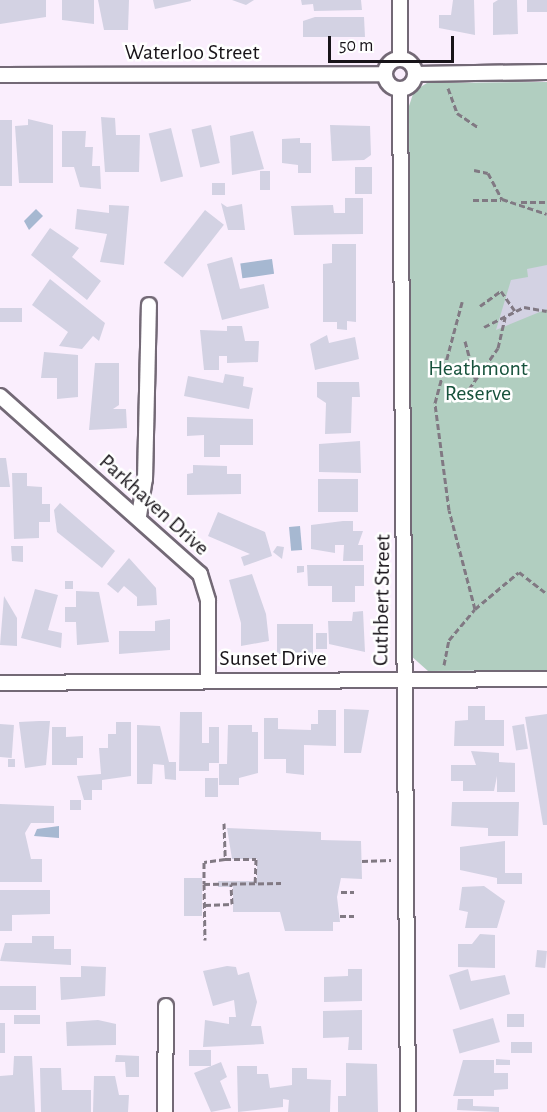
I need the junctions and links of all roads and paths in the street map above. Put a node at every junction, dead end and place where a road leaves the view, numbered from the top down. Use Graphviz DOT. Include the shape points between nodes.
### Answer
graph roads {
  1 [pos="400,0"];
  2 [pos="400,58"];
  3 [pos="547,72"];
  4 [pos="385,74"];
  5 [pos="415,74"];
  6 [pos="0,75"];
  7 [pos="439,84"];
  8 [pos="400,89"];
  9 [pos="478,127"];
  10 [pos="474,170"];
  11 [pos="473,200"];
  12 [pos="504,200"];
  13 [pos="547,202"];
  14 [pos="519,203"];
  15 [pos="547,214"];
  16 [pos="462,302"];
  17 [pos="149,305"];
  18 [pos="480,306"];
  19 [pos="515,311"];
  20 [pos="547,312"];
  21 [pos="504,317"];
  22 [pos="484,327"];
  23 [pos="465,341"];
  24 [pos="475,380"];
  25 [pos="469,389"];
  26 [pos="0,396"];
  27 [pos="139,516"];
  28 [pos="547,594"];
  29 [pos="475,609"];
  30 [pos="444,679"];
  31 [pos="547,679"];
  32 [pos="208,680"];
  33 [pos="401,680"];
  34 [pos="0,682"];
  35 [pos="224,823"];
  36 [pos="225,859"];
  37 [pos="393,860"];
  38 [pos="362,861"];
  39 [pos="204,884"];
  40 [pos="231,884"];
  41 [pos="255,884"];
  42 [pos="281,884"];
  43 [pos="341,892"];
  44 [pos="354,892"];
  45 [pos="205,905"];
  46 [pos="340,916"];
  47 [pos="354,916"];
  48 [pos="205,940"];
  49 [pos="166,1006"];
  50 [pos="165,1112"];
  51 [pos="408,1112"];
  1 -- 2 [label="street"];
  2 -- 4 [label="street" via="389,62"];
  2 -- 5 [label="street" via="411,63"];
  3 -- 5 [label="street"];
  4 -- 6 [label="street, Waterloo Street"];
  4 -- 8 [label="street" via="389,84"];
  5 -- 8 [label="street" via="411,85"];
  7 -- 9 [label="path" via="451,90 457,112"];
  8 -- 33 [label="street, Cuthbert Street" via="406,610"];
  10 -- 12 [label="path" via="488,173 494,192"];
  11 -- 12 [label="path"];
  12 -- 14 [label="path"];
  13 -- 14 [label="path"];
  14 -- 15 [label="path"];
  16 -- 29 [label="path" via="435,403 449,510"];
  17 -- 27 [label="street" via="145,479"];
  18 -- 19 [label="path" via="501,291"];
  19 -- 20 [label="path" via="529,306"];
  19 -- 21 [label="path"];
  21 -- 22 [label="path"];
  21 -- 24 [label="path" via="498,348"];
  23 -- 24 [label="path"];
  24 -- 25 [label="path"];
  26 -- 27 [label="street, Parkhaven Drive"];
  27 -- 32 [label="street, Parkhaven Drive" via="200,574 207,601"];
  28 -- 29 [label="path" via="519,572"];
  29 -- 30 [label="path" via="450,640"];
  30 -- 31 [label="street, Sunset Drive"];
  30 -- 33 [label="street, Sunset Drive"];
  32 -- 33 [label="street, Sunset Drive"];
  32 -- 34 [label="street, Sunset Drive"];
  33 -- 51 [label="street, Cuthbert Street"];
  35 -- 36 [label="path"];
  36 -- 39 [label="path" via="204,862"];
  36 -- 41 [label="path" via="256,859"];
  37 -- 38 [label="path"];
  39 -- 40 [label="path"];
  39 -- 45 [label="path"];
  40 -- 41 [label="path"];
  40 -- 45 [label="path" via="232,904"];
  41 -- 42 [label="path"];
  43 -- 44 [label="path"];
  45 -- 48 [label="path"];
  46 -- 47 [label="path"];
  49 -- 50 [label="street"];
}
